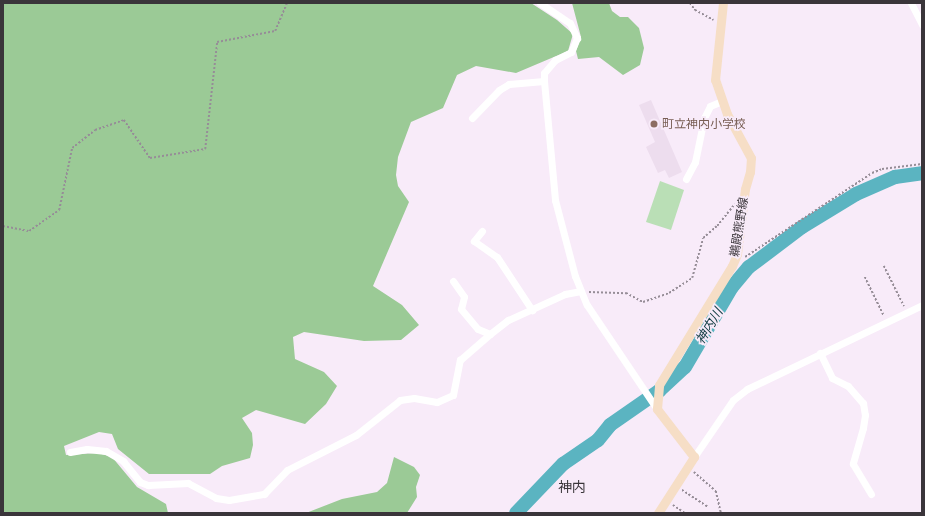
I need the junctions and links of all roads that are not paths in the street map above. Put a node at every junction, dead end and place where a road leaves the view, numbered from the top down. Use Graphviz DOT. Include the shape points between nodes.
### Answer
graph roads {
  1 [pos="540,3"];
  2 [pos="723,3"];
  3 [pos="911,3"];
  4 [pos="922,26"];
  5 [pos="544,81"];
  6 [pos="722,101"];
  7 [pos="472,118"];
  8 [pos="686,180"];
  9 [pos="482,231"];
  10 [pos="453,281"];
  11 [pos="581,291"];
  12 [pos="922,304"];
  13 [pos="532,310"];
  14 [pos="490,334"];
  15 [pos="820,353"];
  16 [pos="657,409"];
  17 [pos="70,452"];
  18 [pos="694,457"];
  19 [pos="871,494"];
  20 [pos="658,513"];
  1 -- 5 [label="street" via="570,23 577,38 571,52 555,60 544,73"];
  2 -- 6 [label="main road, 鵜殿熊野線" via="715,80"];
  3 -- 4 [label="street"];
  5 -- 7 [label="street" via="509,84 499,90"];
  5 -- 11 [label="street" via="555,200"];
  6 -- 8 [label="street" via="710,106 704,118 695,162"];
  6 -- 16 [label="main road, 鵜殿熊野線" via="751,158 737,254 688,341 664,374 659,385"];
  9 -- 13 [label="street" via="474,242 497,257"];
  10 -- 14 [label="street" via="464,297 461,309 478,329"];
  11 -- 13 [label="street" via="565,294"];
  11 -- 16 [label="street" via="587,305"];
  12 -- 15 [label="street"];
  13 -- 14 [label="street" via="508,320"];
  14 -- 17 [label="street" via="460,360 453,395 437,402 414,398 400,400 356,435 287,470 264,494 229,500 216,498 188,483 148,485 140,482 122,461 106,450 86,449"];
  15 -- 18 [label="street" via="764,379 733,400"];
  15 -- 19 [label="street" via="832,378 848,386 863,403 863,428 853,464"];
  16 -- 18 [label="main road"];
  18 -- 20 [label="main road"];
}
